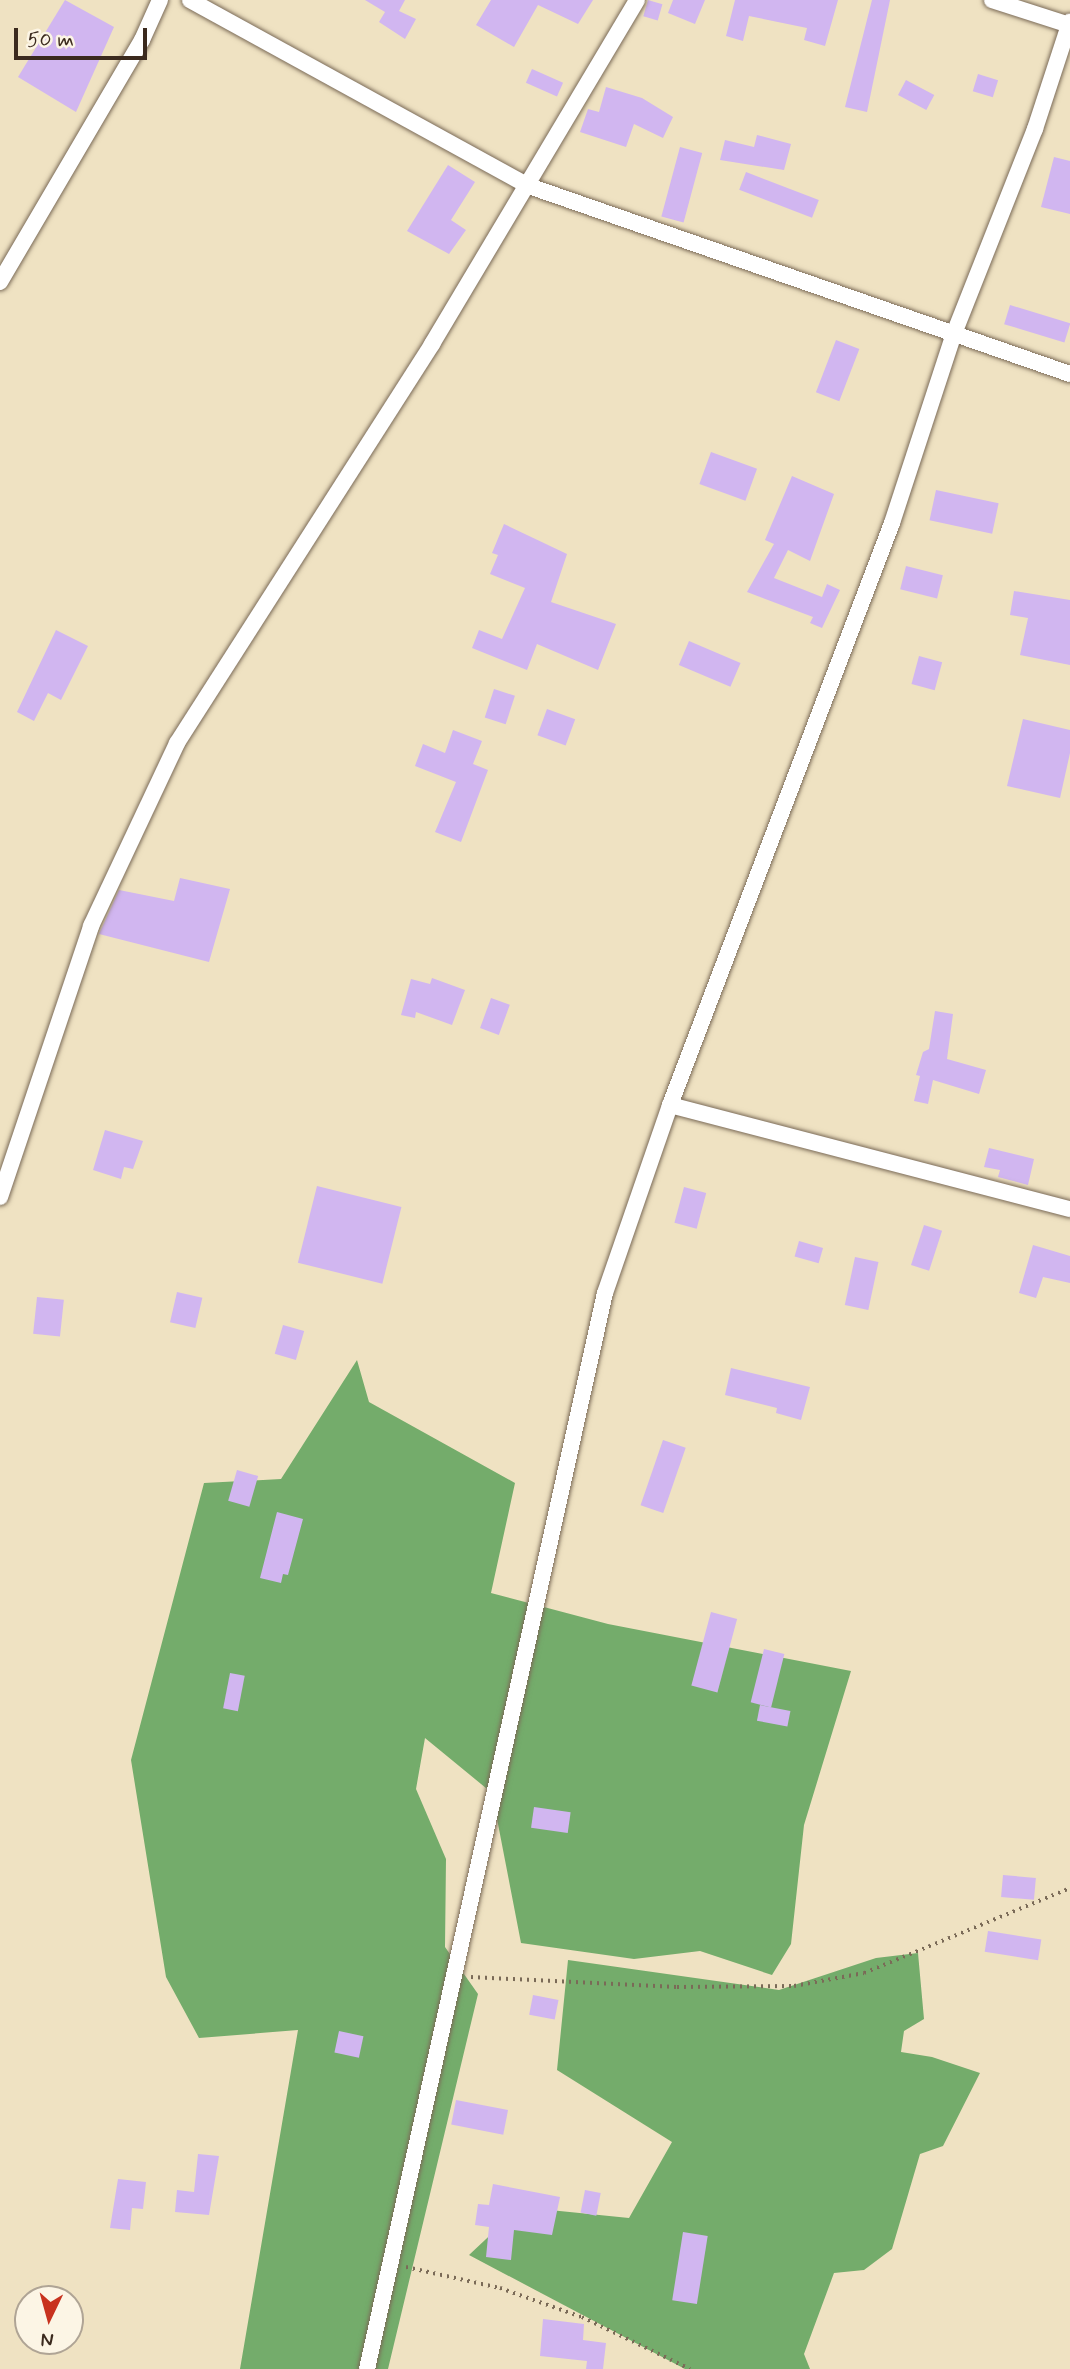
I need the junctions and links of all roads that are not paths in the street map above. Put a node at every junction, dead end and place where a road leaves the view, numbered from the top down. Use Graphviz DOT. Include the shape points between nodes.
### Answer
graph roads {
  1 [pos="160,0"];
  2 [pos="190,0"];
  3 [pos="637,0"];
  4 [pos="992,0"];
  5 [pos="1070,24"];
  6 [pos="526,185"];
  7 [pos="0,282"];
  8 [pos="953,336"];
  9 [pos="1070,374"];
  10 [pos="670,1105"];
  11 [pos="0,1197"];
  12 [pos="1070,1209"];
  13 [pos="367,2369"];
  1 -- 7 [label="street" via="142,40"];
  2 -- 6 [label="street"];
  3 -- 6 [label="street"];
  4 -- 5 [label="street"];
  5 -- 8 [label="street" via="1035,129"];
  6 -- 8 [label="street"];
  6 -- 11 [label="street" via="432,344 177,743 91,926"];
  8 -- 9 [label="street"];
  8 -- 10 [label="street" via="892,523"];
  10 -- 12 [label="street"];
  10 -- 13 [label="street" via="605,1293"];
}
